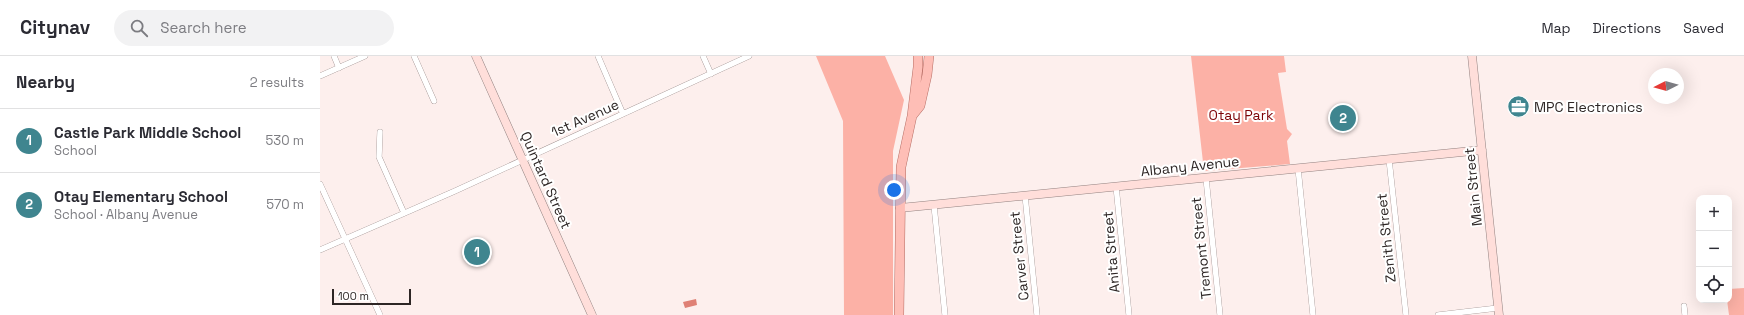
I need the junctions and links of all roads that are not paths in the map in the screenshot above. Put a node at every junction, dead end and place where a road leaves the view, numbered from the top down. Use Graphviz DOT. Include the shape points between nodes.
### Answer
graph roads {
  1 [pos="334,56"];
  2 [pos="365,56"];
  3 [pos="414,56"];
  4 [pos="476,56"];
  5 [pos="598,56"];
  6 [pos="703,56"];
  7 [pos="749,56"];
  8 [pos="918,56"];
  9 [pos="929,56"];
  10 [pos="1472,56"];
  11 [pos="339,68"];
  12 [pos="710,74"];
  13 [pos="320,76"];
  14 [pos="434,101"];
  15 [pos="623,114"];
  16 [pos="912,116"];
  17 [pos="380,132"];
  18 [pos="1482,150"];
  19 [pos="1389,159"];
  20 [pos="522,160"];
  21 [pos="1298,168"];
  22 [pos="1206,178"];
  23 [pos="320,184"];
  24 [pos="1116,186"];
  25 [pos="1025,195"];
  26 [pos="934,204"];
  27 [pos="900,208"];
  28 [pos="404,213"];
  29 [pos="346,239"];
  30 [pos="320,250"];
  31 [pos="1684,306"];
  32 [pos="1498,312"];
  33 [pos="380,315"];
  34 [pos="592,315"];
  35 [pos="899,315"];
  36 [pos="946,315"];
  37 [pos="1037,315"];
  38 [pos="1129,315"];
  39 [pos="1220,315"];
  40 [pos="1313,315"];
  41 [pos="1406,315"];
  42 [pos="1438,315"];
  43 [pos="1685,315"];
  1 -- 11 [label="street"];
  2 -- 11 [label="street"];
  3 -- 14 [label="street"];
  4 -- 20 [label="street, Quintard Street"];
  5 -- 15 [label="street"];
  6 -- 12 [label="street"];
  7 -- 12 [label="street, 1st Avenue"];
  8 -- 16 [label="main road"];
  9 -- 16 [label="main road" via="920,106"];
  10 -- 18 [label="street, Main Street"];
  11 -- 13 [label="street"];
  12 -- 15 [label="street, 1st Avenue"];
  15 -- 20 [label="street, 1st Avenue"];
  16 -- 27 [label="main road" via="901,167"];
  17 -- 28 [label="street" via="379,157"];
  18 -- 19 [label="street, Albany Avenue"];
  18 -- 32 [label="street, Main Street"];
  19 -- 21 [label="street, Albany Avenue"];
  19 -- 41 [label="street, Zenith Street"];
  20 -- 28 [label="street, 1st Avenue"];
  20 -- 34 [label="street, Quintard Street"];
  21 -- 22 [label="street, Albany Avenue"];
  21 -- 40 [label="street"];
  22 -- 24 [label="street, Albany Avenue"];
  22 -- 39 [label="street, Tremont Street"];
  23 -- 29 [label="street"];
  24 -- 25 [label="street, Albany Avenue"];
  24 -- 38 [label="street, Anita Street"];
  25 -- 26 [label="street, Albany Avenue"];
  25 -- 37 [label="street, Carver Street"];
  26 -- 27 [label="street, Albany Avenue"];
  26 -- 36 [label="street"];
  27 -- 35 [label="main road"];
  28 -- 29 [label="street, 1st Avenue"];
  29 -- 30 [label="street, 1st Avenue"];
  29 -- 33 [label="street"];
  31 -- 43 [label="street"];
  32 -- 42 [label="street"];
}
